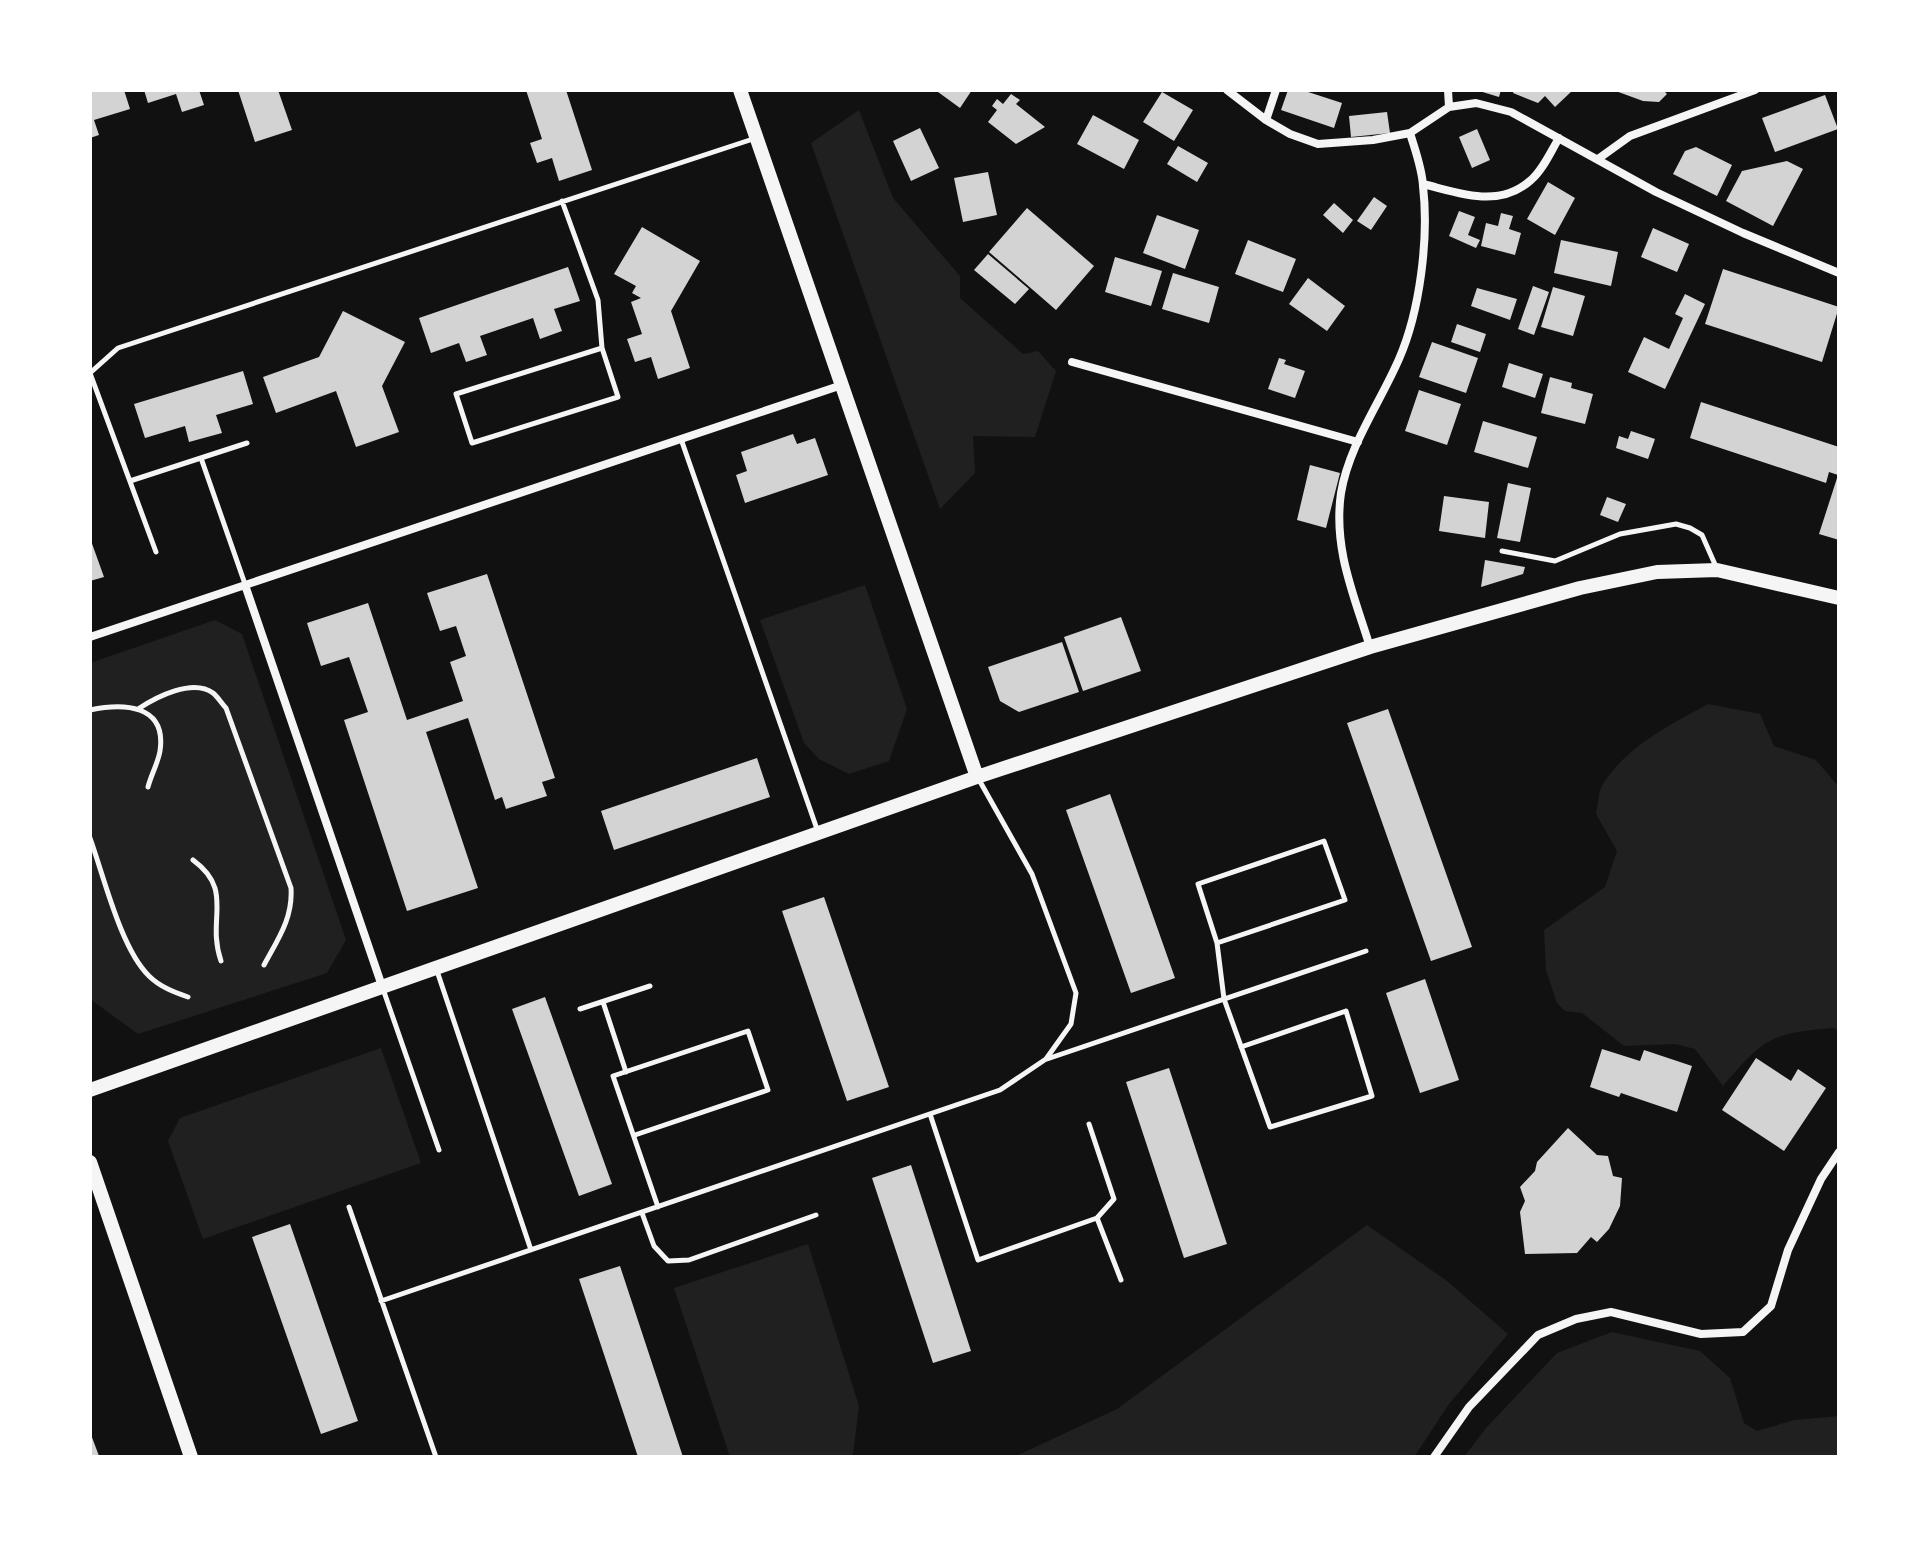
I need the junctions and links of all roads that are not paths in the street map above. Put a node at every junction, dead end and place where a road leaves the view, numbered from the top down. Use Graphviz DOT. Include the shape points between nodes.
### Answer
graph roads {
  1 [pos="740,90"];
  2 [pos="1227,90"];
  3 [pos="1276,90"];
  4 [pos="1448,90"];
  5 [pos="1755,90"];
  6 [pos="1449,107"];
  7 [pos="1266,120"];
  8 [pos="1410,133"];
  9 [pos="756,137"];
  10 [pos="1559,138"];
  11 [pos="1598,159"];
  12 [pos="1423,184"];
  13 [pos="562,201"];
  14 [pos="1839,273"];
  15 [pos="602,348"];
  16 [pos="1072,362"];
  17 [pos="90,373"];
  18 [pos="842,385"];
  19 [pos="681,439"];
  20 [pos="1358,442"];
  21 [pos="247,443"];
  22 [pos="201,458"];
  23 [pos="130,481"];
  24 [pos="1502,551"];
  25 [pos="156,552"];
  26 [pos="1717,570"];
  27 [pos="245,585"];
  28 [pos="1839,598"];
  29 [pos="90,637"];
  30 [pos="1370,647"];
  31 [pos="977,777"];
  32 [pos="819,833"];
  33 [pos="1217,943"];
  34 [pos="1366,951"];
  35 [pos="436,967"];
  36 [pos="382,986"];
  37 [pos="650,986"];
  38 [pos="1224,999"];
  39 [pos="603,1002"];
  40 [pos="580,1009"];
  41 [pos="1241,1047"];
  42 [pos="1046,1059"];
  43 [pos="626,1072"];
  44 [pos="90,1090"];
  45 [pos="930,1114"];
  46 [pos="1089,1124"];
  47 [pos="635,1135"];
  48 [pos="439,1150"];
  49 [pos="1839,1152"];
  50 [pos="90,1162"];
  51 [pos="349,1207"];
  52 [pos="658,1207"];
  53 [pos="642,1213"];
  54 [pos="816,1215"];
  55 [pos="1097,1218"];
  56 [pos="531,1250"];
  57 [pos="1121,1280"];
  58 [pos="381,1301"];
  59 [pos="191,1457"];
  60 [pos="436,1457"];
  61 [pos="1434,1457"];
  1 -- 9 [label="street"];
  2 -- 7 [label="street"];
  3 -- 7 [label="street"];
  4 -- 6 [label="street"];
  5 -- 11 [label="street" via="1630,136"];
  6 -- 8 [label="street"];
  6 -- 10 [label="street" via="1476,103 1511,112"];
  7 -- 8 [label="street" via="1318,144"];
  8 -- 12 [label="street"];
  9 -- 13 [label="lane"];
  9 -- 18 [label="street"];
  10 -- 11 [label="street"];
  10 -- 12 [label="street" via="1533,179 1514,193 1479,198"];
  11 -- 14 [label="street" via="1714,220"];
  12 -- 20 [label="street" via="1425,239 1418,294 1400,357"];
  13 -- 15 [label="lane" via="598,300"];
  13 -- 17 [label="lane" via="118,348"];
  15 -- 15 [label="lane" via="456,394 472,443 618,397"];
  16 -- 20 [label="street"];
  17 -- 23 [label="lane"];
  18 -- 19 [label="street"];
  18 -- 31 [label="street"];
  19 -- 27 [label="street"];
  19 -- 32 [label="lane"];
  20 -- 30 [label="street" via="1342,492 1340,551"];
  21 -- 22 [label="lane"];
  22 -- 23 [label="lane"];
  22 -- 27 [label="lane"];
  23 -- 25 [label="lane"];
  24 -- 26 [label="lane" via="1555,561 1620,534 1676,524 1702,535"];
  26 -- 28 [label="street"];
  26 -- 30 [label="street" via="1657,572 1580,588"];
  27 -- 29 [label="street"];
  27 -- 36 [label="street"];
  30 -- 31 [label="street"];
  31 -- 32 [label="street"];
  31 -- 42 [label="lane" via="1032,874 1076,993 1071,1024"];
  32 -- 35 [label="street"];
  33 -- 33 [label="lane" via="1198,884 1324,841 1345,900"];
  33 -- 38 [label="lane"];
  34 -- 38 [label="lane"];
  35 -- 36 [label="street"];
  35 -- 56 [label="lane"];
  36 -- 44 [label="street"];
  36 -- 48 [label="lane"];
  37 -- 39 [label="lane"];
  38 -- 41 [label="lane"];
  38 -- 42 [label="lane"];
  39 -- 40 [label="lane"];
  39 -- 43 [label="lane"];
  41 -- 41 [label="lane" via="1270,1127 1372,1096 1346,1011"];
  42 -- 45 [label="lane" via="1000,1090"];
  43 -- 47 [label="lane" via="613,1076"];
  43 -- 47 [label="lane" via="748,1031 768,1090"];
  45 -- 52 [label="lane"];
  45 -- 55 [label="lane" via="978,1260"];
  46 -- 55 [label="lane" via="1114,1199"];
  47 -- 52 [label="lane"];
  49 -- 61 [label="street" via="1788,1250 1771,1306 1743,1332 1701,1334 1611,1312 1576,1319 1538,1335 1469,1407"];
  50 -- 59 [label="street"];
  51 -- 58 [label="lane"];
  52 -- 53 [label="lane"];
  53 -- 54 [label="lane" via="654,1246 668,1261 689,1260"];
  53 -- 56 [label="lane"];
  55 -- 57 [label="lane"];
  56 -- 58 [label="lane"];
  58 -- 60 [label="lane"];
}
